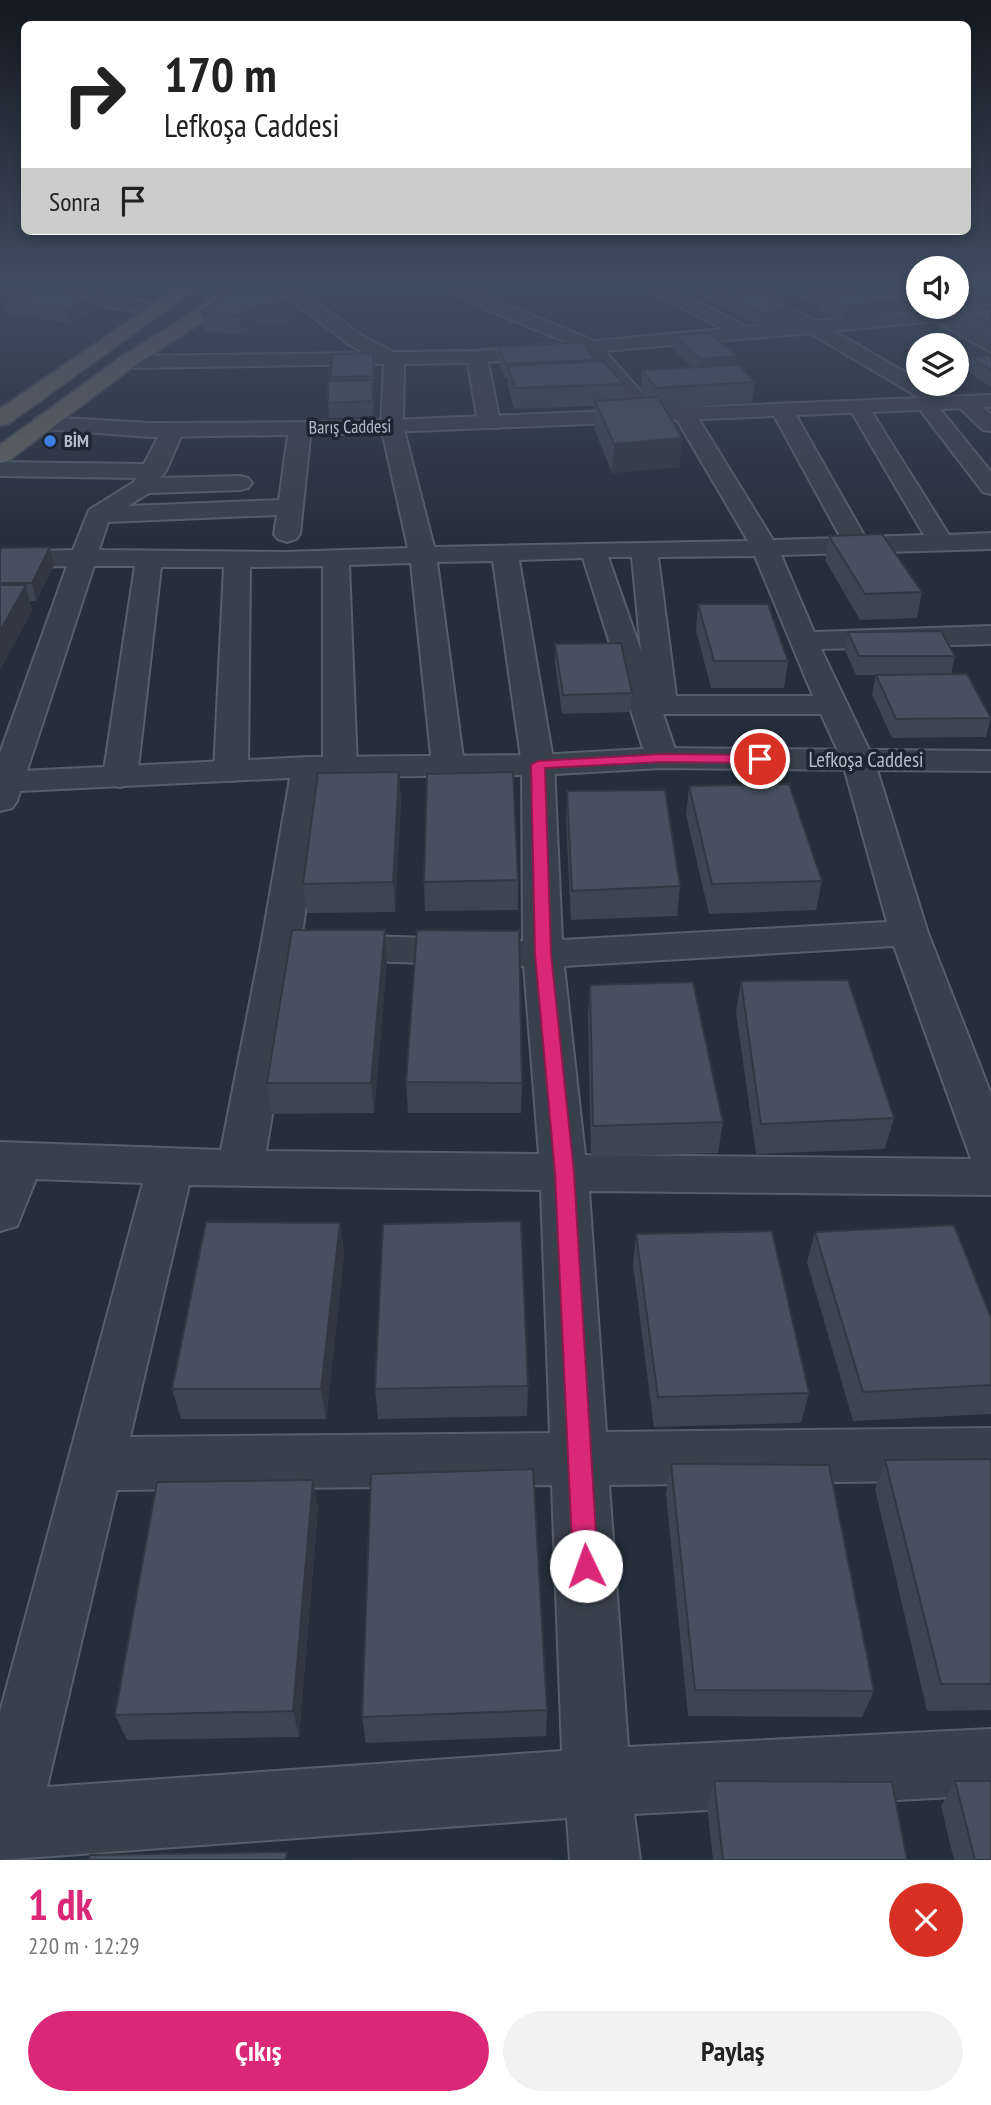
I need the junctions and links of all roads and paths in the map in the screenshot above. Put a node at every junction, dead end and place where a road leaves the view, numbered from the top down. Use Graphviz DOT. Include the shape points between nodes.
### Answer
graph roads {
  1 [pos="67,372"];
  2 [pos="114,372"];
  3 [pos="394,372"];
  4 [pos="480,372"];
  5 [pos="613,372"];
  6 [pos="891,372"];
  7 [pos="991,401"];
  8 [pos="945,403"];
  9 [pos="858,406"];
  10 [pos="782,410"];
  11 [pos="684,413"];
  12 [pos="650,414"];
  13 [pos="2,416"];
  14 [pos="489,423"];
  15 [pos="44,424"];
  16 [pos="991,425"];
  17 [pos="392,426"];
  18 [pos="300,428"];
  19 [pos="173,429"];
  20 [pos="0,456"];
  21 [pos="0,469"];
  22 [pos="149,478"];
  23 [pos="293,481"];
  24 [pos="991,487"];
  25 [pos="290,508"];
  26 [pos="98,515"];
  27 [pos="991,541"];
  28 [pos="941,543"];
  29 [pos="857,545"];
  30 [pos="644,549"];
  31 [pos="765,549"];
  32 [pos="593,550"];
  33 [pos="505,553"];
  34 [pos="423,555"];
  35 [pos="83,558"];
  36 [pos="335,558"];
  37 [pos="149,559"];
  38 [pos="237,560"];
  39 [pos="284,560"];
  40 [pos="0,561"];
  41 [pos="991,635"];
  42 [pos="803,641"];
  43 [pos="831,705"];
  44 [pos="662,758"];
  45 [pos="859,760"];
  46 [pos="991,761"];
  47 [pos="448,765"];
  48 [pos="538,765"];
  49 [pos="324,767"];
  50 [pos="231,771"];
  51 [pos="120,777"];
  52 [pos="2,788"];
  53 [pos="909,933"];
  54 [pos="281,946"];
  55 [pos="543,954"];
  56 [pos="991,1153"];
  57 [pos="10,1161"];
  58 [pos="170,1168"];
  59 [pos="240,1169"];
  60 [pos="564,1173"];
  61 [pos="991,1177"];
  62 [pos="0,1212"];
  63 [pos="991,1454"];
  64 [pos="580,1458"];
  65 [pos="96,1464"];
  66 [pos="991,1762"];
  67 [pos="597,1782"];
  68 [pos="2,1832"];
  69 [pos="605,1860"];
  1 -- 13 [label="highway"];
  2 -- 15 [label="highway"];
  3 -- 17 [label="street"];
  4 -- 14 [label="street"];
  5 -- 12 [label="street"];
  6 -- 8 [label="street"];
  7 -- 8 [label="street, Barış Caddesi"];
  8 -- 9 [label="street, Barış Caddesi"];
  8 -- 16 [label="street"];
  8 -- 24 [label="street"];
  9 -- 10 [label="street, Barış Caddesi"];
  9 -- 28 [label="street"];
  10 -- 11 [label="street, Barış Caddesi"];
  10 -- 29 [label="street"];
  11 -- 12 [label="street, Barış Caddesi"];
  11 -- 31 [label="street"];
  12 -- 14 [label="street, Barış Caddesi"];
  14 -- 17 [label="street, Barış Caddesi"];
  15 -- 19 [label="street, Barış Caddesi"];
  15 -- 20 [label="highway"];
  17 -- 18 [label="street, Barış Caddesi"];
  17 -- 34 [label="street"];
  18 -- 19 [label="street, Barış Caddesi"];
  18 -- 23 [label="street"];
  19 -- 22 [label="street"];
  21 -- 22 [label="street"];
  22 -- 23 [label="street"];
  22 -- 26 [label="street"];
  23 -- 25 [label="street"];
  25 -- 26 [label="street"];
  25 -- 39 [label="street"];
  26 -- 35 [label="street"];
  27 -- 28 [label="street"];
  28 -- 29 [label="street"];
  29 -- 31 [label="street"];
  30 -- 31 [label="street"];
  30 -- 32 [label="street"];
  30 -- 43 [label="street" via="662,705"];
  31 -- 42 [label="street"];
  32 -- 33 [label="street"];
  32 -- 44 [label="street"];
  33 -- 34 [label="street"];
  33 -- 48 [label="street"];
  34 -- 36 [label="street"];
  34 -- 47 [label="street"];
  35 -- 37 [label="street"];
  35 -- 40 [label="street"];
  35 -- 52 [label="street"];
  36 -- 39 [label="street"];
  36 -- 49 [label="street"];
  37 -- 38 [label="street"];
  37 -- 51 [label="street"];
  38 -- 39 [label="street"];
  38 -- 50 [label="street"];
  41 -- 42 [label="street"];
  42 -- 43 [label="street"];
  43 -- 45 [label="street"];
  44 -- 45 [label="street, Lefkoşa Caddesi"];
  44 -- 48 [label="street, Lefkoşa Caddesi"];
  45 -- 46 [label="street, Lefkoşa Caddesi"];
  45 -- 53 [label="street"];
  47 -- 48 [label="street, Lefkoşa Caddesi"];
  47 -- 49 [label="street, Lefkoşa Caddesi"];
  48 -- 55 [label="street"];
  49 -- 50 [label="street, Lefkoşa Caddesi"];
  49 -- 54 [label="street"];
  50 -- 51 [label="street, Lefkoşa Caddesi"];
  51 -- 52 [label="street, Lefkoşa Caddesi"];
  53 -- 55 [label="street"];
  53 -- 56 [label="street"];
  54 -- 55 [label="street"];
  54 -- 59 [label="street"];
  55 -- 60 [label="street"];
  57 -- 58 [label="street"];
  57 -- 62 [label="street"];
  58 -- 59 [label="street"];
  58 -- 65 [label="street"];
  59 -- 60 [label="street"];
  60 -- 61 [label="street"];
  60 -- 64 [label="street"];
  63 -- 64 [label="street"];
  64 -- 65 [label="street"];
  64 -- 67 [label="street"];
  65 -- 68 [label="street"];
  66 -- 67 [label="street"];
  67 -- 68 [label="street"];
  67 -- 69 [label="street"];
}
